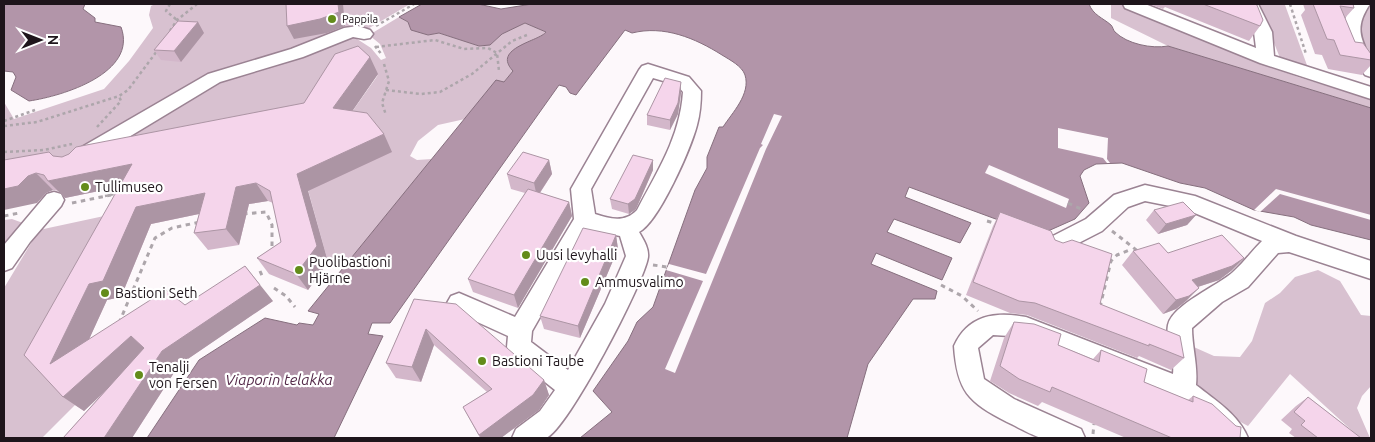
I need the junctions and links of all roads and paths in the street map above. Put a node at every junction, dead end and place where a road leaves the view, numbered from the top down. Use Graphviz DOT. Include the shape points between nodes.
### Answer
graph roads {
  1 [pos="170,4"];
  2 [pos="197,4"];
  3 [pos="414,4"];
  4 [pos="1131,4"];
  5 [pos="1250,4"];
  6 [pos="1290,4"];
  7 [pos="1362,4"];
  8 [pos="177,20"];
  9 [pos="168,34"];
  10 [pos="364,34"];
  11 [pos="527,34"];
  12 [pos="159,47"];
  13 [pos="376,47"];
  14 [pos="497,53"];
  15 [pos="1306,54"];
  16 [pos="1266,60"];
  17 [pos="384,64"];
  18 [pos="499,71"];
  19 [pos="1371,71"];
  20 [pos="386,90"];
  21 [pos="1371,92"];
  22 [pos="119,96"];
  23 [pos="35,110"];
  24 [pos="386,115"];
  25 [pos="106,116"];
  26 [pos="4,121"];
  27 [pos="4,126"];
  28 [pos="76,144"];
  29 [pos="4,152"];
  30 [pos="77,167"];
  31 [pos="124,192"];
  32 [pos="52,204"];
  33 [pos="239,215"];
  34 [pos="210,220"];
  35 [pos="585,220"];
  36 [pos="987,221"];
  37 [pos="1004,227"];
  38 [pos="626,228"];
  39 [pos="1122,240"];
  40 [pos="1289,244"];
  41 [pos="1055,245"];
  42 [pos="1132,248"];
  43 [pos="1143,253"];
  44 [pos="271,258"];
  45 [pos="4,262"];
  46 [pos="1371,270"];
  47 [pos="260,271"];
  48 [pos="263,278"];
  49 [pos="941,285"];
  50 [pos="274,288"];
  51 [pos="459,303"];
  52 [pos="295,307"];
  53 [pos="1098,315"];
  54 [pos="990,325"];
  55 [pos="117,327"];
  56 [pos="520,330"];
  57 [pos="570,387"];
  58 [pos="1184,390"];
  59 [pos="525,438"];
  60 [pos="1072,438"];
  61 [pos="1236,438"];
  1 -- 8 [label="path" via="166,12"];
  2 -- 8 [label="path"];
  3 -- 10 [label="path"];
  4 -- 16 [label="lane"];
  5 -- 16 [label="lane" via="1263,32"];
  6 -- 15 [label="path"];
  7 -- 19 [label="lane" via="1352,14 1351,32 1354,48"];
  8 -- 9 [label="path"];
  10 -- 30 [label="lane" via="350,32 297,53 214,78 87,153"];
  11 -- 14 [label="path" via="516,37"];
  12 -- 22 [label="path" via="142,74"];
  13 -- 14 [label="path" via="435,40 464,49 488,48"];
  14 -- 18 [label="path"];
  14 -- 20 [label="path" via="446,89 432,94"];
  16 -- 21 [label="lane"];
  17 -- 20 [label="path" via="389,81"];
  20 -- 24 [label="path" via="382,103"];
  22 -- 25 [label="path" via="122,101"];
  22 -- 27 [label="path" via="44,120"];
  23 -- 26 [label="path"];
  28 -- 29 [label="path"];
  31 -- 32 [label="path"];
  32 -- 45 [label="lane" via="22,236"];
  33 -- 44 [label="path" via="266,212 272,225"];
  34 -- 55 [label="path" via="172,228 155,238"];
  35 -- 38 [label="lane"];
  35 -- 38 [label="lane" via="581,189 648,70 683,81 692,91 693,100 681,146 645,216"];
  35 -- 56 [label="lane"];
  36 -- 37 [label="path"];
  38 -- 57 [label="lane" via="638,257 632,276"];
  39 -- 42 [label="path"];
  40 -- 41 [label="lane" via="1188,202 1145,193 1121,201 1094,225"];
  40 -- 46 [label="lane"];
  40 -- 58 [label="lane" via="1272,245 1240,280 1214,295 1180,324 1180,345 1186,367"];
  42 -- 43 [label="path"];
  42 -- 53 [label="path" via="1111,261"];
  47 -- 48 [label="path"];
  49 -- 54 [label="path" via="962,296"];
  50 -- 52 [label="path"];
  51 -- 56 [label="lane"];
  54 -- 58 [label="lane" via="1001,323 1026,327"];
  54 -- 60 [label="lane" via="975,332 966,346 971,378 976,388 1002,406"];
  56 -- 57 [label="lane" via="519,347"];
  57 -- 59 [label="lane" via="550,419"];
  58 -- 61 [label="lane"];
}
